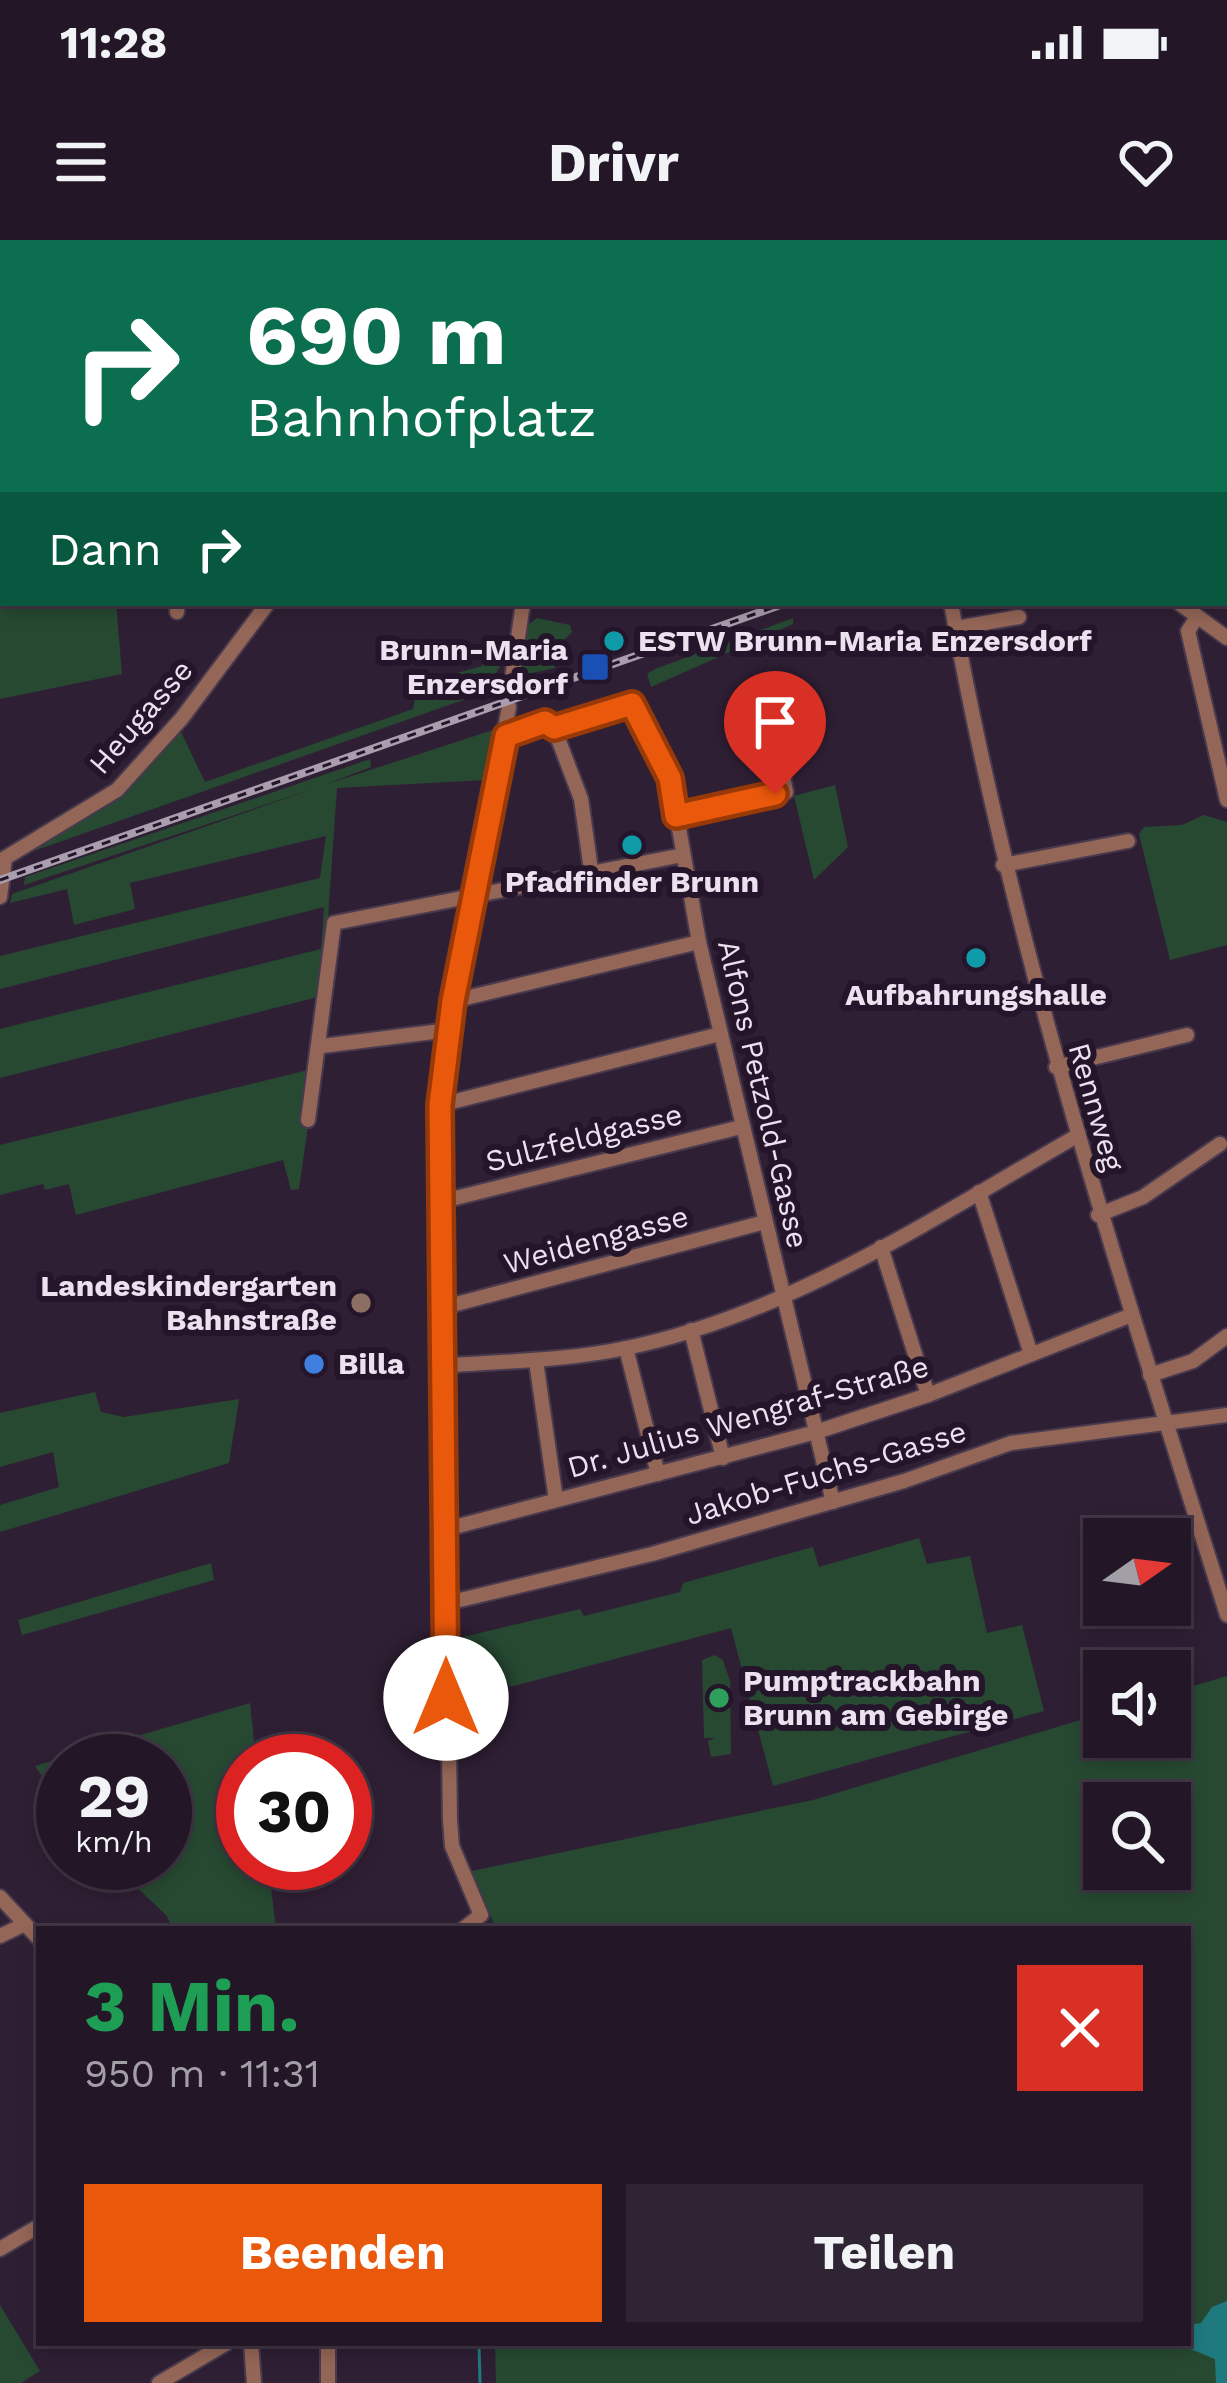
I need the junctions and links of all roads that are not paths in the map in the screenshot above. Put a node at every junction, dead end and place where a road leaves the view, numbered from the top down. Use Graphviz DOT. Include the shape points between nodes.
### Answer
graph roads {
  1 [pos="266,606"];
  2 [pos="524,606"];
  3 [pos="952,606"];
  4 [pos="1183,606"];
  5 [pos="1019,617"];
  6 [pos="1197,617"];
  7 [pos="956,628"];
  8 [pos="1227,638"];
  9 [pos="511,686"];
  10 [pos="766,689"];
  11 [pos="509,707"];
  12 [pos="554,728"];
  13 [pos="506,736"];
  14 [pos="1227,800"];
  15 [pos="676,816"];
  16 [pos="1128,841"];
  17 [pos="683,855"];
  18 [pos="1003,865"];
  19 [pos="590,870"];
  20 [pos="0,897"];
  21 [pos="474,900"];
  22 [pos="699,942"];
  23 [pos="453,1001"];
  24 [pos="449,1030"];
  25 [pos="721,1034"];
  26 [pos="1187,1035"];
  27 [pos="322,1046"];
  28 [pos="1056,1067"];
  29 [pos="440,1105"];
  30 [pos="308,1120"];
  31 [pos="741,1127"];
  32 [pos="1075,1137"];
  33 [pos="1220,1144"];
  34 [pos="980,1192"];
  35 [pos="439,1202"];
  36 [pos="1098,1215"];
  37 [pos="765,1222"];
  38 [pos="881,1247"];
  39 [pos="783,1295"];
  40 [pos="441,1308"];
  41 [pos="1130,1316"];
  42 [pos="691,1330"];
  43 [pos="1227,1336"];
  44 [pos="626,1348"];
  45 [pos="1030,1354"];
  46 [pos="536,1361"];
  47 [pos="442,1366"];
  48 [pos="1150,1375"];
  49 [pos="928,1395"];
  50 [pos="1227,1414"];
  51 [pos="1166,1424"];
  52 [pos="816,1432"];
  53 [pos="723,1458"];
  54 [pos="658,1474"];
  55 [pos="556,1500"];
  56 [pos="833,1502"];
  57 [pos="443,1530"];
  58 [pos="1207,1550"];
  59 [pos="1227,1550"];
  60 [pos="446,1595"];
  61 [pos="1227,1615"];
  62 [pos="0,1897"];
  63 [pos="25,1924"];
  64 [pos="467,1926"];
  65 [pos="0,1936"];
  66 [pos="36,1937"];
  67 [pos="36,2228"];
  68 [pos="0,2249"];
  69 [pos="222,2346"];
  70 [pos="251,2346"];
  71 [pos="328,2346"];
  72 [pos="159,2383"];
  73 [pos="254,2383"];
  74 [pos="328,2383"];
  1 -- 20 [label="street, Heugasse" via="117,790 5,858"];
  2 -- 9 [label="street"];
  3 -- 7 [label="street, Rennweg"];
  4 -- 6 [label="street"];
  5 -- 7 [label="street"];
  6 -- 8 [label="street"];
  6 -- 14 [label="street" via="1188,631"];
  7 -- 18 [label="street, Rennweg"];
  10 -- 15 [label="street" via="786,792"];
  11 -- 13 [label="street"];
  12 -- 13 [label="street" via="545,722"];
  12 -- 15 [label="street, Alfons Petzold-Gasse" via="632,704 670,778"];
  12 -- 19 [label="street" via="580,799"];
  13 -- 21 [label="street"];
  15 -- 17 [label="street, Alfons Petzold-Gasse"];
  16 -- 18 [label="street"];
  17 -- 19 [label="street"];
  17 -- 22 [label="street, Alfons Petzold-Gasse"];
  18 -- 28 [label="street, Rennweg"];
  19 -- 21 [label="street"];
  21 -- 23 [label="street"];
  21 -- 27 [label="street" via="334,923"];
  22 -- 23 [label="street"];
  22 -- 25 [label="street, Alfons Petzold-Gasse"];
  23 -- 24 [label="street"];
  24 -- 27 [label="street"];
  24 -- 29 [label="street"];
  25 -- 29 [label="street"];
  25 -- 31 [label="street, Alfons Petzold-Gasse"];
  26 -- 28 [label="street"];
  27 -- 30 [label="street"];
  28 -- 32 [label="street, Rennweg"];
  29 -- 35 [label="street"];
  31 -- 35 [label="street, Sulzfeldgasse"];
  31 -- 37 [label="street, Alfons Petzold-Gasse"];
  32 -- 34 [label="street"];
  32 -- 36 [label="street, Rennweg"];
  33 -- 36 [label="street" via="1143,1197"];
  34 -- 38 [label="street"];
  34 -- 45 [label="street"];
  35 -- 40 [label="street"];
  36 -- 41 [label="street, Rennweg"];
  37 -- 39 [label="street, Alfons Petzold-Gasse"];
  37 -- 40 [label="street, Weidengasse"];
  38 -- 39 [label="street"];
  38 -- 49 [label="street"];
  39 -- 42 [label="street"];
  39 -- 52 [label="street, Alfons Petzold-Gasse"];
  40 -- 47 [label="street"];
  41 -- 45 [label="street, Dr. Julius Wengraf-Straße"];
  41 -- 48 [label="street, Rennweg"];
  42 -- 44 [label="street"];
  42 -- 53 [label="street"];
  43 -- 48 [label="street" via="1192,1361"];
  44 -- 46 [label="street"];
  44 -- 54 [label="street"];
  45 -- 49 [label="street, Dr. Julius Wengraf-Straße"];
  46 -- 47 [label="street"];
  46 -- 55 [label="street"];
  47 -- 57 [label="street"];
  48 -- 51 [label="street, Rennweg"];
  49 -- 52 [label="street, Dr. Julius Wengraf-Straße"];
  50 -- 51 [label="street, Jakob-Fuchs-Gasse"];
  51 -- 56 [label="street, Jakob-Fuchs-Gasse" via="1011,1443"];
  51 -- 58 [label="street, Rennweg"];
  52 -- 53 [label="street, Dr. Julius Wengraf-Straße"];
  52 -- 56 [label="street, Alfons Petzold-Gasse"];
  53 -- 54 [label="street, Dr. Julius Wengraf-Straße"];
  54 -- 55 [label="street, Dr. Julius Wengraf-Straße"];
  55 -- 57 [label="street, Dr. Julius Wengraf-Straße"];
  56 -- 60 [label="street, Jakob-Fuchs-Gasse" via="652,1554 460,1600"];
  57 -- 60 [label="street"];
  58 -- 59 [label="street"];
  58 -- 61 [label="street, Rennweg"];
  60 -- 64 [label="street" via="452,1846 481,1915"];
  62 -- 63 [label="street"];
  63 -- 65 [label="street"];
  63 -- 66 [label="street"];
  67 -- 68 [label="street"];
  69 -- 72 [label="street"];
  70 -- 73 [label="street"];
  71 -- 74 [label="street"];
}
